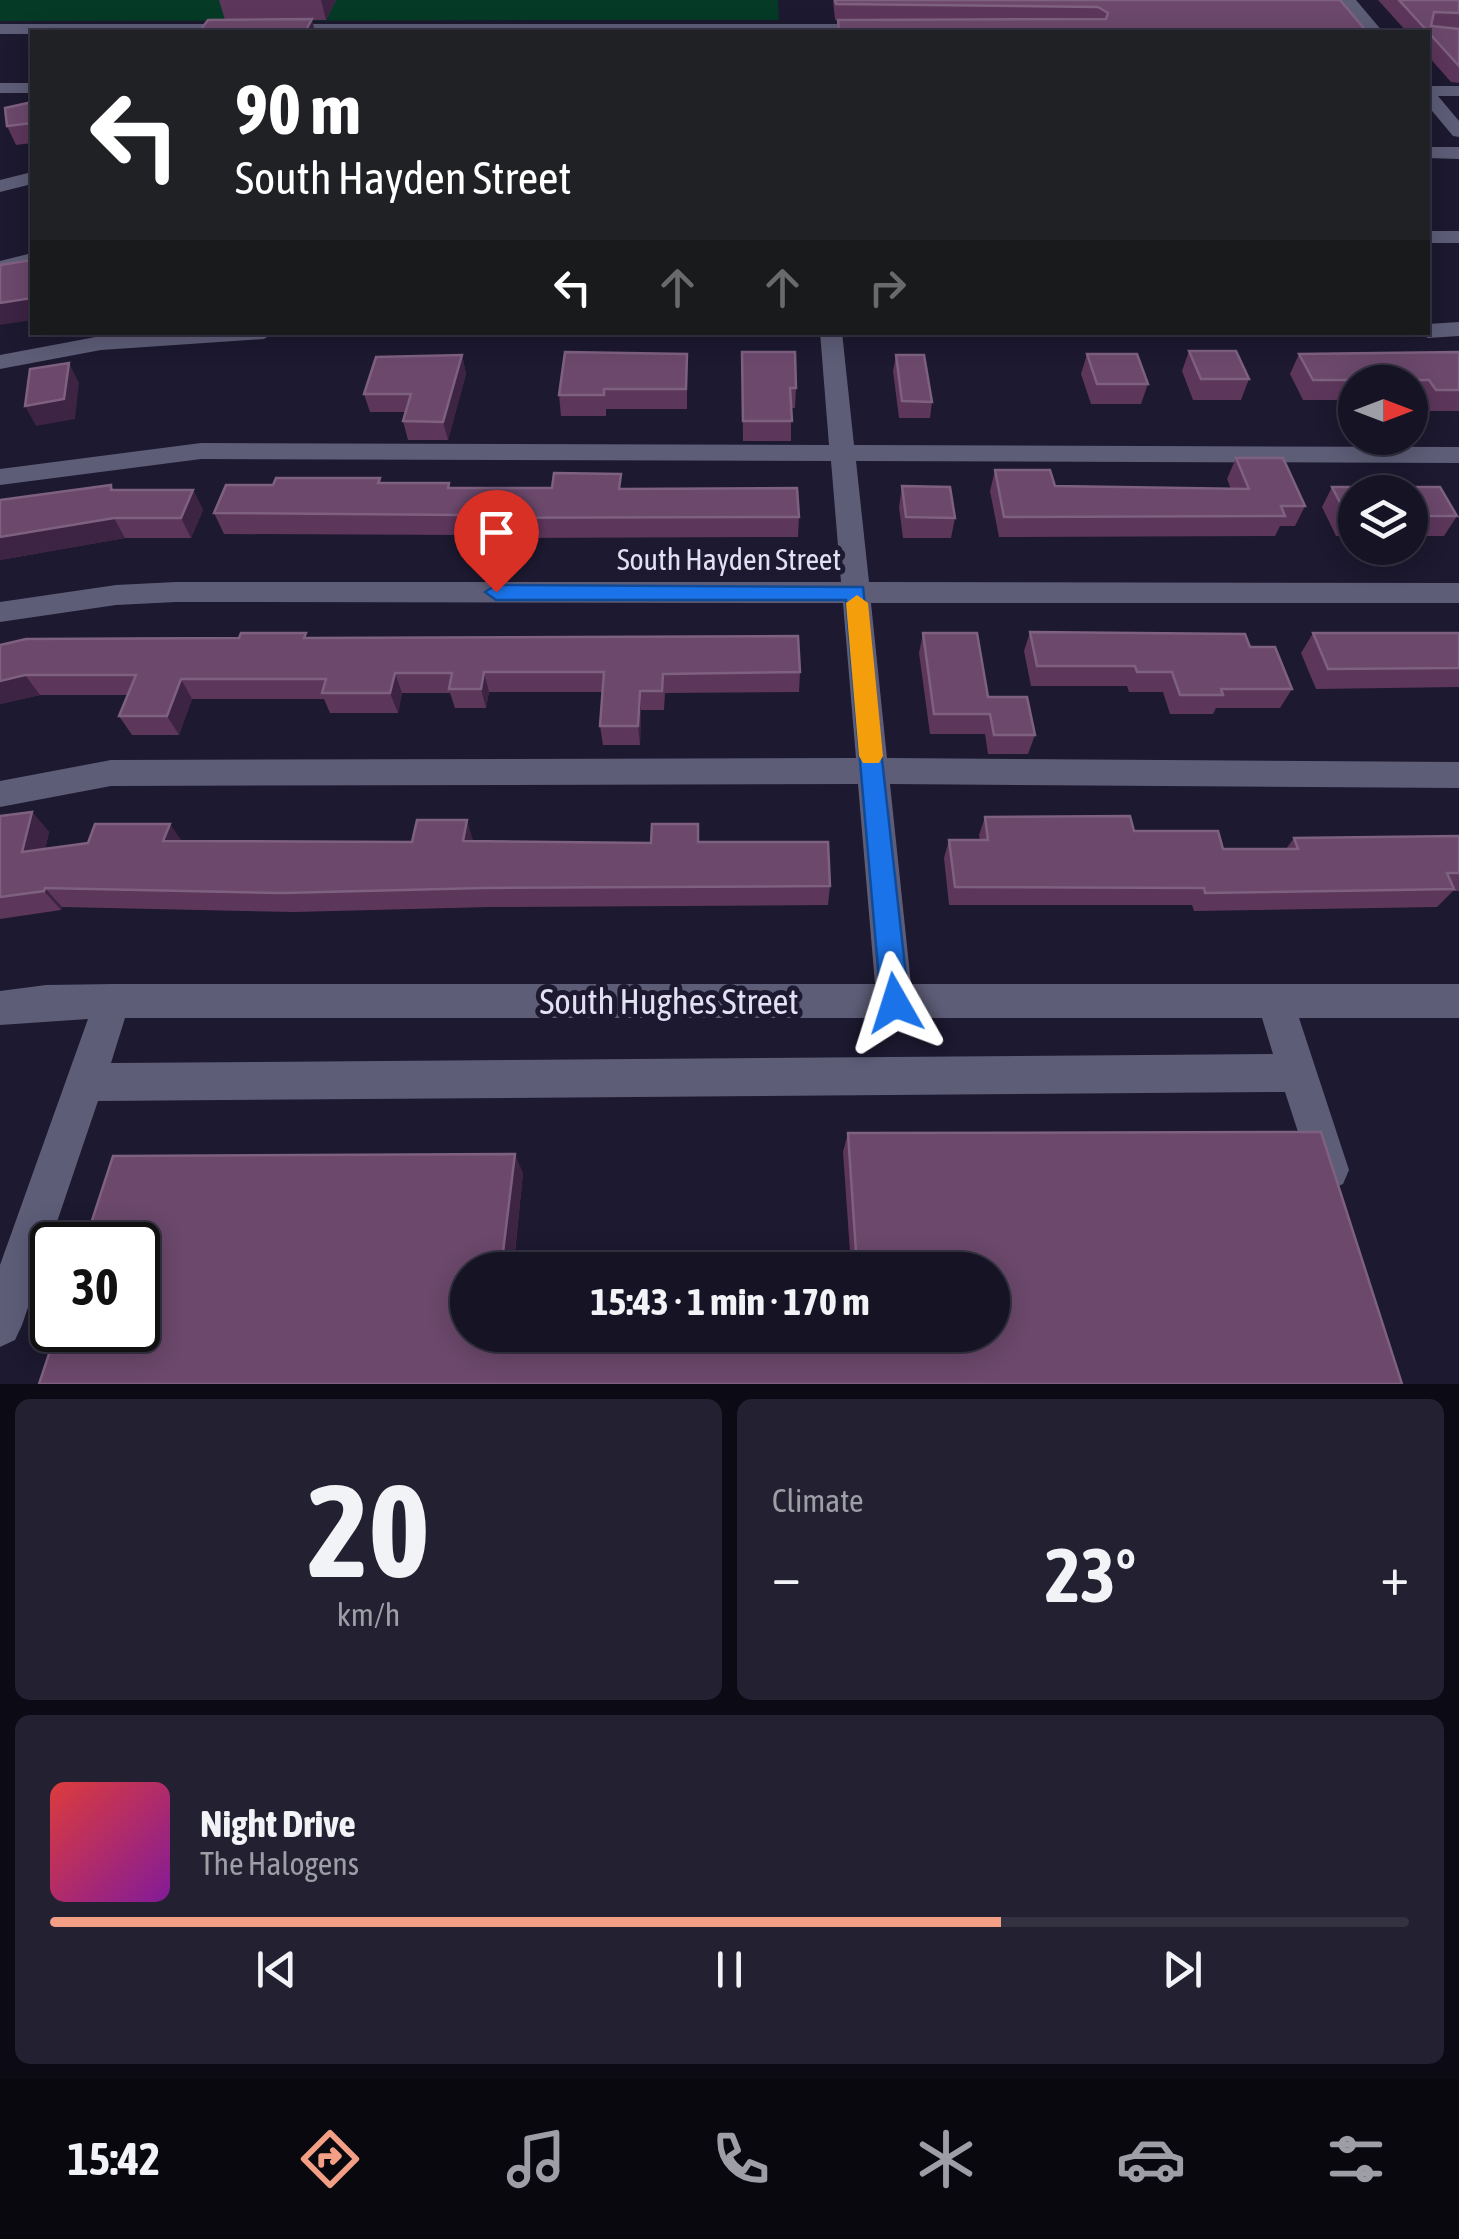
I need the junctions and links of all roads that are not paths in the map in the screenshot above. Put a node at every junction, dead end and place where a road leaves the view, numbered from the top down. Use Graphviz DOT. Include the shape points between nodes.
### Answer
graph roads {
  1 [pos="1348,0"];
  2 [pos="798,25"];
  3 [pos="0,29"];
  4 [pos="897,30"];
  5 [pos="1373,30"];
  6 [pos="0,88"];
  7 [pos="30,88"];
  8 [pos="1459,91"];
  9 [pos="1430,93"];
  10 [pos="1430,96"];
  11 [pos="1459,132"];
  12 [pos="1430,153"];
  13 [pos="1459,153"];
  14 [pos="30,178"];
  15 [pos="0,186"];
  16 [pos="1430,237"];
  17 [pos="1459,237"];
  18 [pos="30,260"];
  19 [pos="0,267"];
  20 [pos="1459,329"];
  21 [pos="1430,331"];
  22 [pos="220,335"];
  23 [pos="831,335"];
  24 [pos="0,362"];
  25 [pos="842,453"];
  26 [pos="1459,455"];
  27 [pos="0,476"];
  28 [pos="856,593"];
  29 [pos="1459,593"];
  30 [pos="0,612"];
  31 [pos="872,771"];
  32 [pos="1459,775"];
  33 [pos="0,794"];
  34 [pos="113,1001"];
  35 [pos="1459,1001"];
  36 [pos="1276,1002"];
  37 [pos="895,1003"];
  38 [pos="0,1008"];
  39 [pos="1298,1073"];
  40 [pos="85,1082"];
  41 [pos="1338,1201"];
  42 [pos="4,1303"];
  1 -- 5 [label="street"];
  2 -- 3 [label="street"];
  2 -- 4 [label="street"];
  6 -- 7 [label="street"];
  8 -- 9 [label="street"];
  10 -- 11 [label="street"];
  12 -- 13 [label="street"];
  14 -- 15 [label="street"];
  16 -- 17 [label="street"];
  18 -- 19 [label="street"];
  20 -- 21 [label="street"];
  22 -- 24 [label="street" via="102,343"];
  23 -- 25 [label="street"];
  25 -- 26 [label="street"];
  25 -- 27 [label="street" via="201,452"];
  25 -- 28 [label="street"];
  28 -- 29 [label="street, South Hayden Street"];
  28 -- 30 [label="street, South Hayden Street" via="176,592"];
  28 -- 31 [label="street"];
  31 -- 32 [label="street"];
  31 -- 33 [label="street" via="111,773"];
  31 -- 37 [label="street"];
  34 -- 37 [label="street, South Hughes Street"];
  34 -- 38 [label="street, South Hughes Street"];
  34 -- 40 [label="street"];
  35 -- 36 [label="street, South Hughes Street"];
  36 -- 37 [label="street, South Hughes Street"];
  36 -- 39 [label="street"];
  39 -- 40 [label="street"];
  39 -- 41 [label="street"];
  40 -- 42 [label="street"];
}
